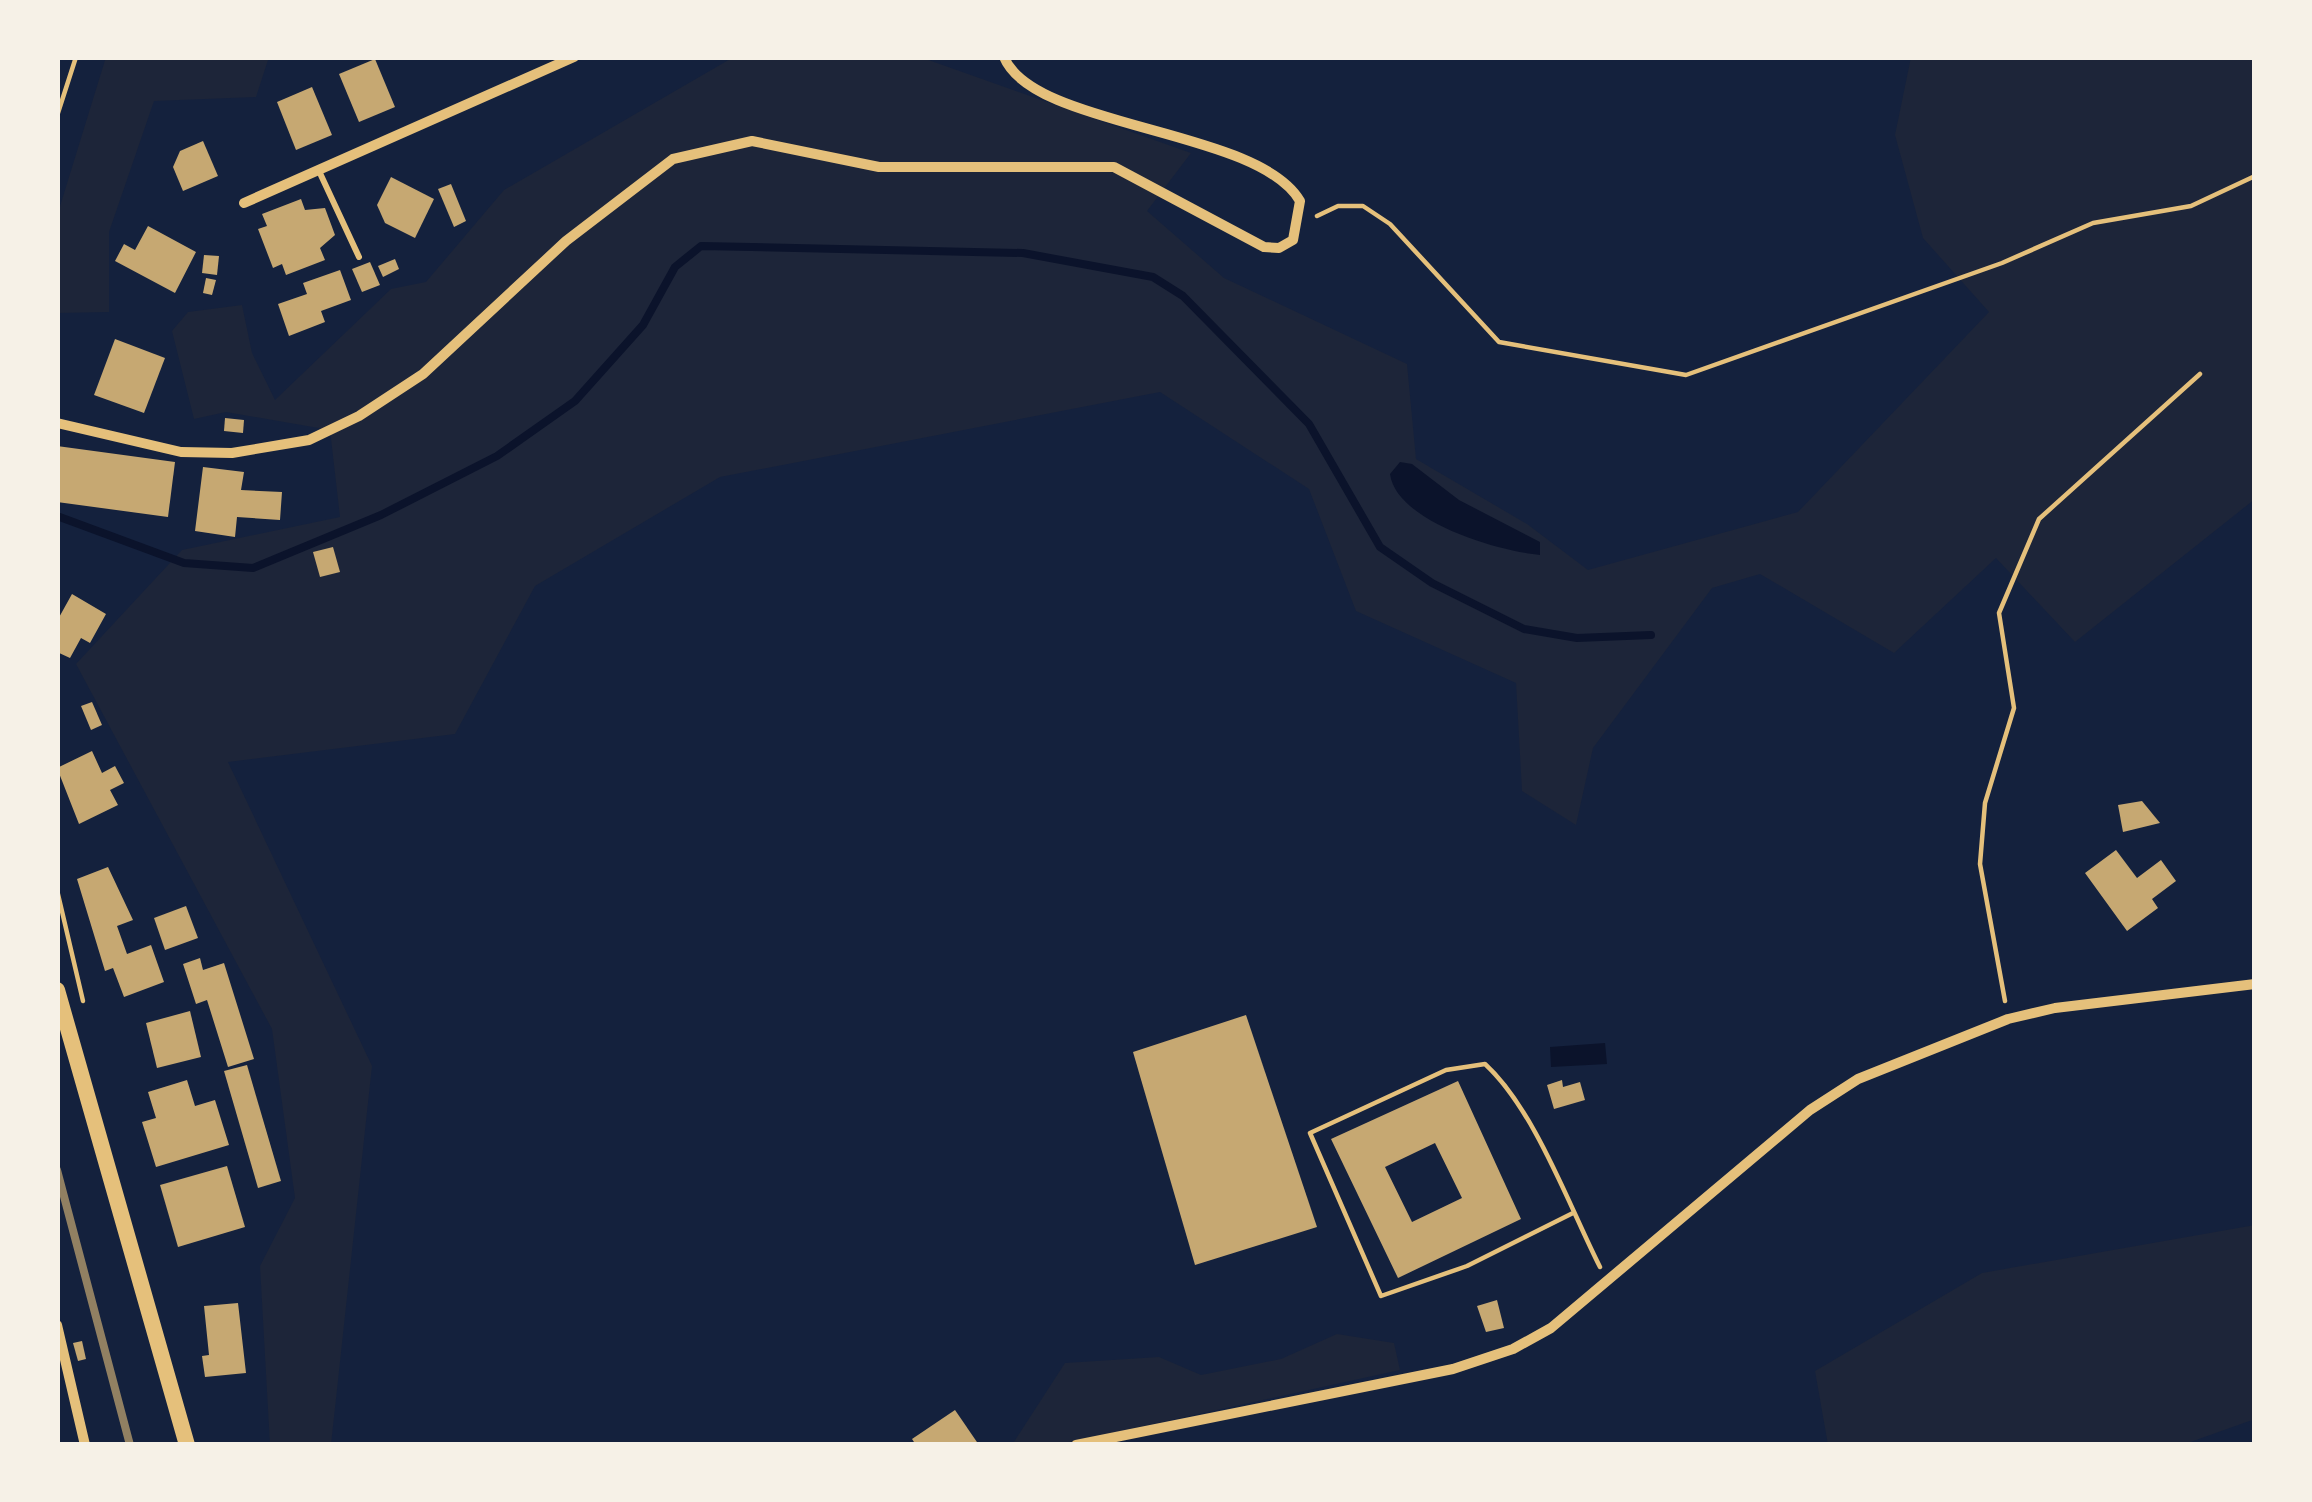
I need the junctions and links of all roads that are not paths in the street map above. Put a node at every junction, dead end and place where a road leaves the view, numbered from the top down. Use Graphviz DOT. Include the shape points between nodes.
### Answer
graph roads {
  1 [pos="574,57"];
  2 [pos="1004,57"];
  3 [pos="320,171"];
  4 [pos="244,202"];
  5 [pos="359,257"];
  6 [pos="57,423"];
  7 [pos="2255,984"];
  8 [pos="57,990"];
  9 [pos="57,1325"];
  10 [pos="86,1445"];
  11 [pos="187,1445"];
  12 [pos="1076,1445"];
  1 -- 3 [label="street"];
  2 -- 6 [label="street" via="1033,90 1289,182 1300,200 1293,240 1264,247 1114,167 879,167 752,141 673,159 566,241 423,374 309,440 181,452"];
  3 -- 4 [label="street"];
  3 -- 5 [label="lane"];
  7 -- 12 [label="street" via="2055,1007 1858,1079 1810,1110 1551,1328 1513,1349 1454,1369"];
  8 -- 11 [label="main road"];
  9 -- 10 [label="street"];
}
